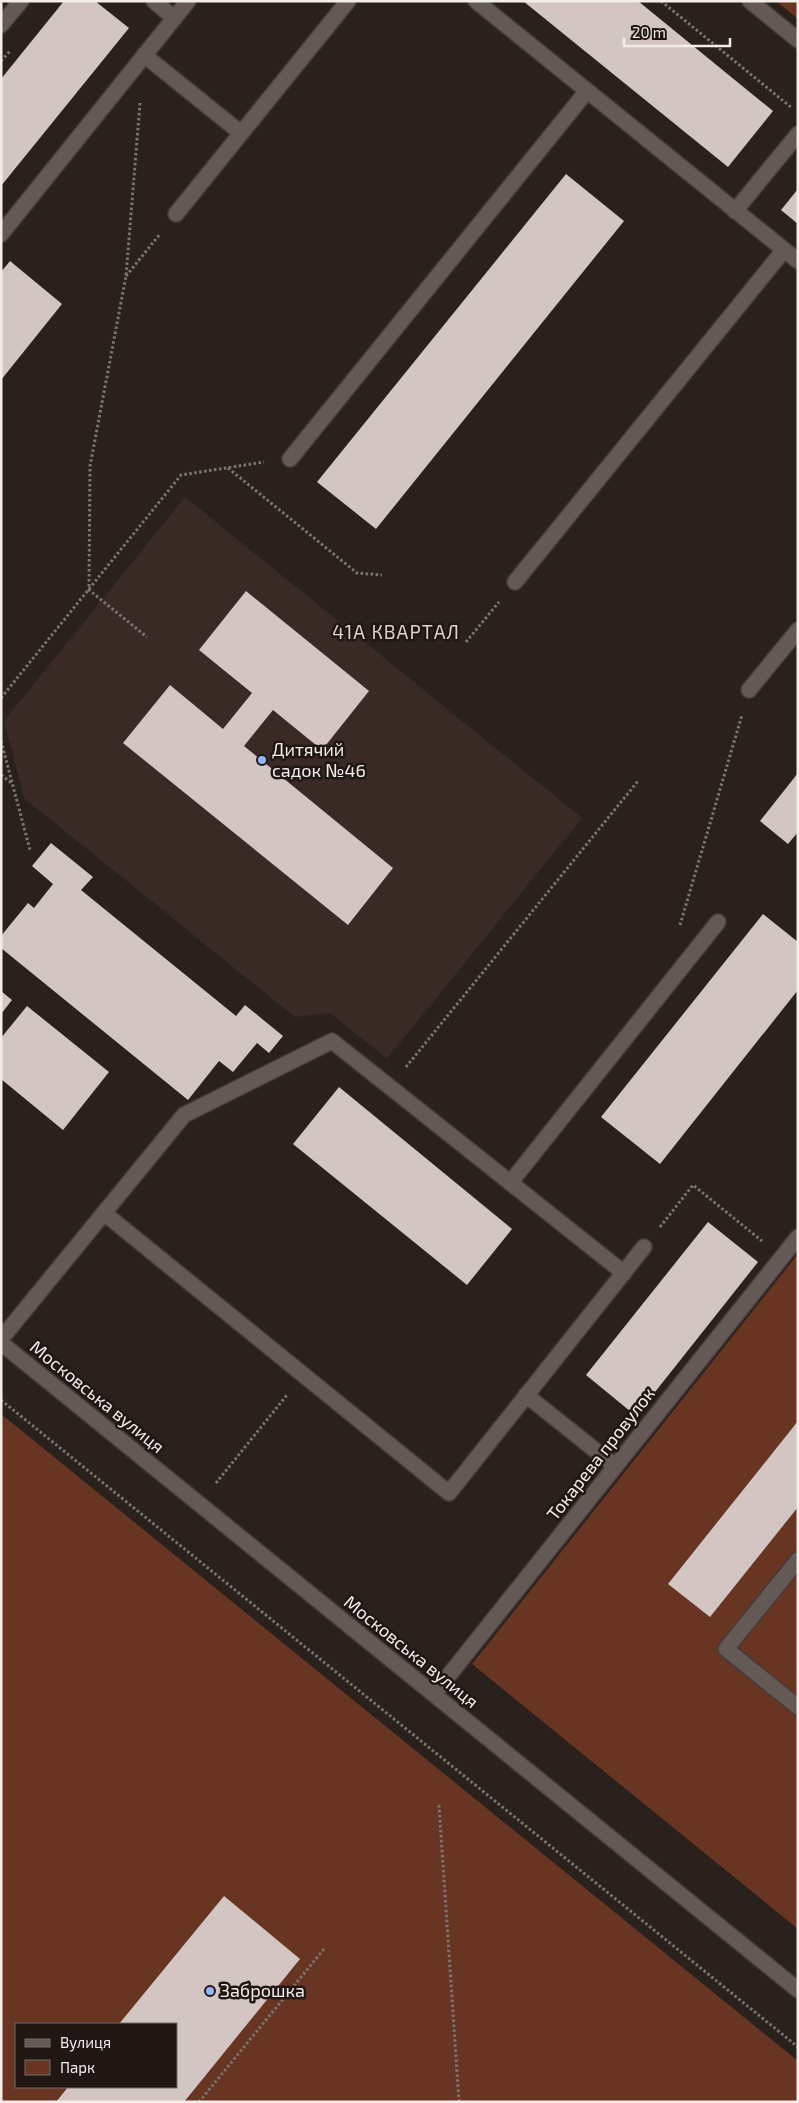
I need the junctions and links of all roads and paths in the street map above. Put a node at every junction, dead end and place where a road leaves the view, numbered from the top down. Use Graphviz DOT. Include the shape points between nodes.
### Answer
graph roads {
  1 [pos="20,1"];
  2 [pos="154,1"];
  3 [pos="188,1"];
  4 [pos="348,1"];
  5 [pos="476,1"];
  6 [pos="661,1"];
  7 [pos="750,1"];
  8 [pos="174,18"];
  9 [pos="1,25"];
  10 [pos="798,40"];
  11 [pos="144,55"];
  12 [pos="587,91"];
  13 [pos="798,113"];
  14 [pos="241,133"];
  15 [pos="798,134"];
  16 [pos="735,211"];
  17 [pos="176,214"];
  18 [pos="1,234"];
  19 [pos="784,250"];
  20 [pos="798,261"];
  21 [pos="126,276"];
  22 [pos="290,459"];
  23 [pos="228,468"];
  24 [pos="382,574"];
  25 [pos="515,582"];
  26 [pos="89,590"];
  27 [pos="798,630"];
  28 [pos="147,637"];
  29 [pos="466,642"];
  30 [pos="749,690"];
  31 [pos="1,698"];
  32 [pos="1,741"];
  33 [pos="1,775"];
  34 [pos="638,781"];
  35 [pos="13,784"];
  36 [pos="30,850"];
  37 [pos="718,922"];
  38 [pos="678,931"];
  39 [pos="390,1087"];
  40 [pos="510,1183"];
  41 [pos="104,1213"];
  42 [pos="798,1237"];
  43 [pos="644,1247"];
  44 [pos="782,1256"];
  45 [pos="624,1273"];
  46 [pos="1,1341"];
  47 [pos="303,1375"];
  48 [pos="526,1396"];
  49 [pos="1,1400"];
  50 [pos="615,1466"];
  51 [pos="214,1485"];
  52 [pos="798,1560"];
  53 [pos="434,1694"];
  54 [pos="798,1707"];
  55 [pos="439,1805"];
  56 [pos="324,1949"];
  57 [pos="798,1990"];
  58 [pos="798,2047"];
  59 [pos="199,2102"];
  60 [pos="458,2102"];
  1 -- 9 [label="street"];
  2 -- 8 [label="street"];
  3 -- 8 [label="street"];
  4 -- 14 [label="street"];
  5 -- 12 [label="street"];
  6 -- 13 [label="path"];
  7 -- 10 [label="street"];
  8 -- 11 [label="street"];
  11 -- 14 [label="street"];
  11 -- 18 [label="street"];
  11 -- 21 [label="path"];
  12 -- 16 [label="street"];
  12 -- 22 [label="street"];
  14 -- 17 [label="street"];
  15 -- 16 [label="street"];
  16 -- 19 [label="street"];
  17 -- 21 [label="path"];
  19 -- 20 [label="street"];
  19 -- 25 [label="street"];
  21 -- 26 [label="path" via="90,466"];
  22 -- 23 [label="path"];
  23 -- 24 [label="path" via="357,573"];
  23 -- 26 [label="path" via="181,476"];
  25 -- 29 [label="path"];
  26 -- 28 [label="path"];
  26 -- 31 [label="path"];
  27 -- 30 [label="street"];
  30 -- 38 [label="path"];
  32 -- 35 [label="path"];
  33 -- 35 [label="path"];
  34 -- 39 [label="path"];
  35 -- 36 [label="path"];
  37 -- 40 [label="street"];
  39 -- 40 [label="street"];
  39 -- 41 [label="street" via="332,1041 184,1115"];
  40 -- 45 [label="street"];
  41 -- 46 [label="street"];
  41 -- 47 [label="street"];
  42 -- 44 [label="street, Токарева провулок"];
  43 -- 44 [label="path" via="693,1185"];
  43 -- 45 [label="street"];
  44 -- 50 [label="street, Токарева провулок"];
  45 -- 48 [label="street"];
  46 -- 53 [label="street, Московська вулиця"];
  47 -- 48 [label="street" via="449,1493"];
  47 -- 51 [label="path"];
  48 -- 50 [label="street"];
  49 -- 58 [label="path"];
  50 -- 53 [label="street, Токарева провулок"];
  52 -- 54 [label="street" via="726,1649"];
  53 -- 57 [label="street, Московська вулиця"];
  55 -- 60 [label="path"];
  56 -- 59 [label="path"];
}
